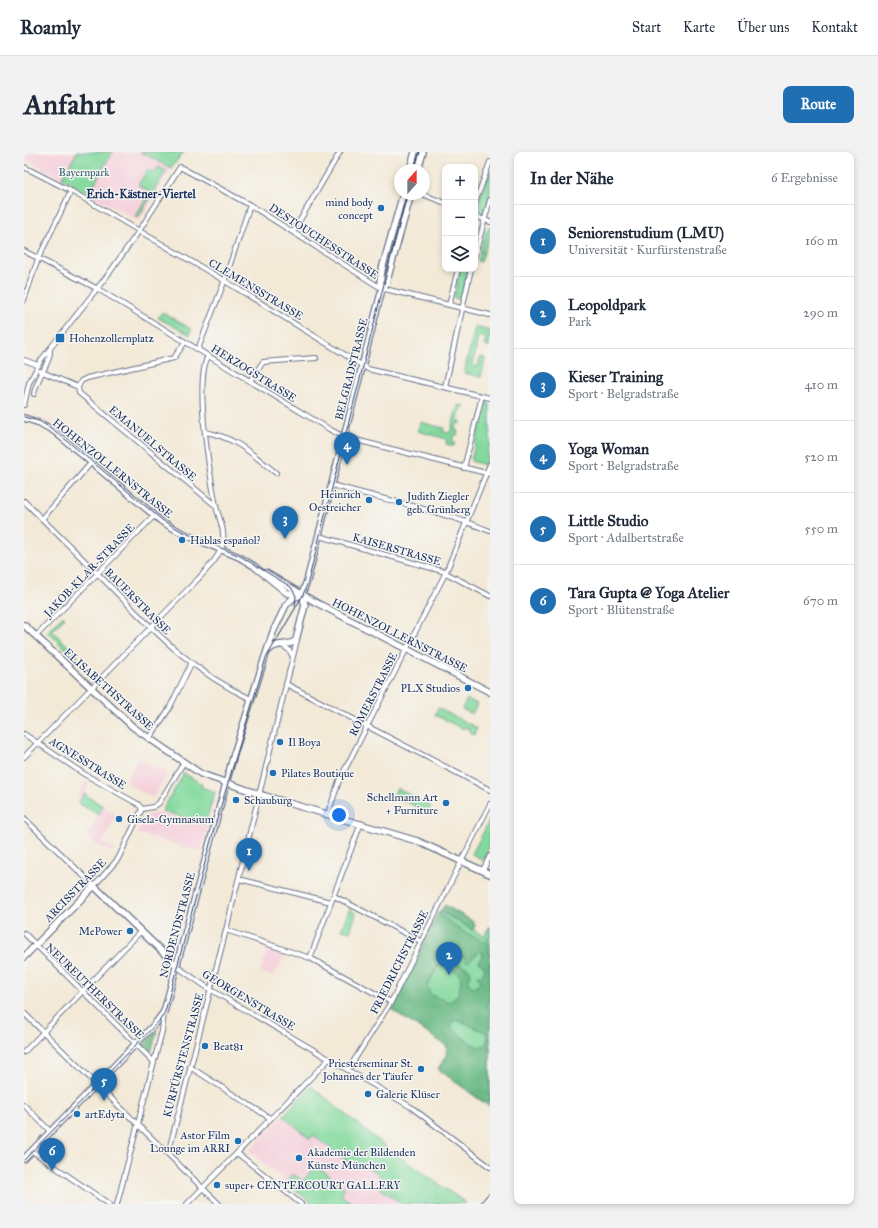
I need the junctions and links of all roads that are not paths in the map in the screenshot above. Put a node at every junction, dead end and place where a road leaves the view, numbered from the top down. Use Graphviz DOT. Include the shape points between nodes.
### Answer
graph roads {
  1 [pos="340,152"];
  2 [pos="415,152"];
  3 [pos="423,152"];
  4 [pos="490,162"];
  5 [pos="412,164"];
  6 [pos="420,164"];
  7 [pos="24,167"];
  8 [pos="71,191"];
  9 [pos="430,197"];
  10 [pos="401,200"];
  11 [pos="409,200"];
  12 [pos="476,200"];
  13 [pos="490,200"];
  14 [pos="442,202"];
  15 [pos="250,205"];
  16 [pos="478,217"];
  17 [pos="484,219"];
  18 [pos="490,222"];
  19 [pos="139,231"];
  20 [pos="293,232"];
  21 [pos="478,243"];
  22 [pos="24,251"];
  23 [pos="38,259"];
  24 [pos="457,272"];
  25 [pos="470,272"];
  26 [pos="225,280"];
  27 [pos="98,289"];
  28 [pos="382,289"];
  29 [pos="24,300"];
  30 [pos="449,305"];
  31 [pos="463,308"];
  32 [pos="490,315"];
  33 [pos="185,342"];
  34 [pos="50,350"];
  35 [pos="198,350"];
  36 [pos="208,356"];
  37 [pos="316,358"];
  38 [pos="24,360"];
  39 [pos="363,365"];
  40 [pos="37,367"];
  41 [pos="41,372"];
  42 [pos="250,381"];
  43 [pos="78,388"];
  44 [pos="445,388"];
  45 [pos="28,389"];
  46 [pos="482,396"];
  47 [pos="490,398"];
  48 [pos="24,405"];
  49 [pos="24,418"];
  50 [pos="205,432"];
  51 [pos="344,437"];
  52 [pos="91,463"];
  53 [pos="490,464"];
  54 [pos="464,468"];
  55 [pos="276,473"];
  56 [pos="488,474"];
  57 [pos="332,486"];
  58 [pos="24,501"];
  59 [pos="216,506"];
  60 [pos="154,516"];
  61 [pos="42,519"];
  62 [pos="467,521"];
  63 [pos="490,531"];
  64 [pos="319,536"];
  65 [pos="221,549"];
  66 [pos="254,566"];
  67 [pos="446,572"];
  68 [pos="98,574"];
  69 [pos="287,593"];
  70 [pos="302,594"];
  71 [pos="490,596"];
  72 [pos="290,601"];
  73 [pos="24,625"];
  74 [pos="150,627"];
  75 [pos="273,632"];
  76 [pos="36,636"];
  77 [pos="297,637"];
  78 [pos="279,644"];
  79 [pos="406,649"];
  80 [pos="266,654"];
  81 [pos="292,658"];
  82 [pos="191,664"];
  83 [pos="286,684"];
  84 [pos="92,688"];
  85 [pos="490,692"];
  86 [pos="251,700"];
  87 [pos="367,726"];
  88 [pos="24,734"];
  89 [pos="149,738"];
  90 [pos="38,742"];
  91 [pos="24,757"];
  92 [pos="184,762"];
  93 [pos="226,783"];
  94 [pos="490,790"];
  95 [pos="260,794"];
  96 [pos="490,804"];
  97 [pos="142,809"];
  98 [pos="328,814"];
  99 [pos="24,818"];
  100 [pos="361,823"];
  101 [pos="490,856"];
  102 [pos="461,860"];
  103 [pos="483,870"];
  104 [pos="490,874"];
  105 [pos="239,879"];
  106 [pos="94,886"];
  107 [pos="334,896"];
  108 [pos="331,902"];
  109 [pos="226,930"];
  110 [pos="141,931"];
  111 [pos="24,933"];
  112 [pos="420,941"];
  113 [pos="36,945"];
  114 [pos="24,957"];
  115 [pos="310,958"];
  116 [pos="176,965"];
  117 [pos="210,989"];
  118 [pos="83,990"];
  119 [pos="391,1002"];
  120 [pos="164,1012"];
  121 [pos="24,1013"];
  122 [pos="43,1032"];
  123 [pos="136,1043"];
  124 [pos="24,1052"];
  125 [pos="329,1059"];
  126 [pos="153,1061"];
  127 [pos="190,1067"];
  128 [pos="348,1070"];
  129 [pos="96,1084"];
  130 [pos="24,1105"];
  131 [pos="270,1118"];
  132 [pos="138,1124"];
  133 [pos="50,1131"];
  134 [pos="32,1151"];
  135 [pos="237,1153"];
  136 [pos="168,1154"];
  137 [pos="24,1159"];
  138 [pos="490,1167"];
  139 [pos="203,1188"];
  140 [pos="490,1197"];
  141 [pos="110,1204"];
  142 [pos="117,1204"];
  143 [pos="187,1204"];
  144 [pos="220,1204"];
  145 [pos="301,1204"];
  146 [pos="484,1204"];
  1 -- 20 [label="street"];
  2 -- 5 [label="main road"];
  3 -- 6 [label="main road"];
  4 -- 12 [label="street"];
  7 -- 8 [label="street, CLEMENSSTRASSE"];
  8 -- 19 [label="street, CLEMENSSTRASSE"];
  8 -- 23 [label="street"];
  9 -- 14 [label="street"];
  10 -- 28 [label="main road, BELGRADSTRASSE" via="382,269"];
  11 -- 28 [label="main road, BELGRADSTRASSE" via="386,284"];
  13 -- 17 [label="street"];
  15 -- 19 [label="street, DESTOUCHESSTRASSE" via="180,167"];
  15 -- 20 [label="street, DESTOUCHESSTRASSE"];
  15 -- 26 [label="street"];
  16 -- 17 [label="street"];
  17 -- 18 [label="street"];
  17 -- 21 [label="street"];
  19 -- 26 [label="street, CLEMENSSTRASSE"];
  19 -- 27 [label="street"];
  20 -- 28 [label="street, DESTOUCHESSTRASSE"];
  22 -- 23 [label="street, HERZOGSTRASSE"];
  23 -- 27 [label="street, HERZOGSTRASSE"];
  23 -- 29 [label="street"];
  24 -- 30 [label="street"];
  25 -- 31 [label="street"];
  26 -- 35 [label="street"];
  26 -- 39 [label="street, CLEMENSSTRASSE"];
  27 -- 33 [label="street, HERZOGSTRASSE"];
  27 -- 34 [label="street"];
  28 -- 30 [label="street, DESTOUCHESSTRASSE"];
  28 -- 39 [label="main road, BELGRADSTRASSE"];
  30 -- 31 [label="street, DESTOUCHESSTRASSE"];
  31 -- 32 [label="street, DESTOUCHESSTRASSE"];
  31 -- 44 [label="street"];
  33 -- 35 [label="street, HERZOGSTRASSE"];
  33 -- 43 [label="street" via="174,358 87,378 81,381"];
  34 -- 40 [label="street"];
  34 -- 41 [label="street" via="50,356"];
  35 -- 36 [label="street, HERZOGSTRASSE"];
  36 -- 42 [label="street, HERZOGSTRASSE"];
  36 -- 50 [label="street" via="202,373"];
  37 -- 42 [label="street" via="262,362"];
  38 -- 40 [label="street"];
  39 -- 44 [label="street, CLEMENSSTRASSE" via="368,369"];
  39 -- 51 [label="main road, BELGRADSTRASSE"];
  40 -- 41 [label="street"];
  40 -- 45 [label="street"];
  41 -- 43 [label="street"];
  41 -- 45 [label="street" via="34,393"];
  42 -- 51 [label="street, HERZOGSTRASSE"];
  43 -- 59 [label="street, EMANUELSTRASSE" via="79,393"];
  44 -- 46 [label="street, CLEMENSSTRASSE"];
  45 -- 48 [label="street"];
  46 -- 47 [label="street, CLEMENSSTRASSE"];
  46 -- 54 [label="street"];
  49 -- 52 [label="main road, HOHENZOLLERNSTRASSE" via="48,427"];
  50 -- 55 [label="street" via="232,440"];
  50 -- 59 [label="street"];
  51 -- 54 [label="street, HERZOGSTRASSE"];
  51 -- 57 [label="main road, BELGRADSTRASSE"];
  52 -- 60 [label="main road, HOHENZOLLERNSTRASSE"];
  52 -- 61 [label="street"];
  53 -- 56 [label="street, RÖMERSTRASSE"];
  54 -- 56 [label="street, HERZOGSTRASSE"];
  56 -- 62 [label="street, RÖMERSTRASSE"];
  57 -- 62 [label="street"];
  57 -- 64 [label="main road, BELGRADSTRASSE"];
  58 -- 61 [label="street, BAUERSTRASSE"];
  59 -- 65 [label="street" via="224,535"];
  60 -- 65 [label="main road, HOHENZOLLERNSTRASSE" via="178,531"];
  60 -- 68 [label="street, JAKOB-KLAR-STRASSE"];
  61 -- 68 [label="street, BAUERSTRASSE"];
  62 -- 63 [label="street"];
  62 -- 67 [label="street, RÖMERSTRASSE"];
  64 -- 67 [label="street, KAISERSTRASSE"];
  64 -- 70 [label="main road, BELGRADSTRASSE"];
  65 -- 66 [label="main road, HOHENZOLLERNSTRASSE"];
  65 -- 74 [label="street" via="206,570"];
  66 -- 69 [label="main road, HOHENZOLLERNSTRASSE"];
  66 -- 70 [label="main road, HOHENZOLLERNSTRASSE"];
  67 -- 71 [label="street, KAISERSTRASSE"];
  67 -- 79 [label="street, RÖMERSTRASSE"];
  68 -- 74 [label="street, BAUERSTRASSE"];
  68 -- 76 [label="street, JAKOB-KLAR-STRASSE"];
  69 -- 70 [label="main road, HOHENZOLLERNSTRASSE"];
  69 -- 72 [label="main road"];
  70 -- 72 [label="main road"];
  70 -- 77 [label="main road" via="305,605"];
  70 -- 79 [label="main road, HOHENZOLLERNSTRASSE"];
  72 -- 75 [label="main road, NORDENDSTRASSE"];
  73 -- 76 [label="main road, ELISABETHSTRASSE"];
  74 -- 82 [label="street, BAUERSTRASSE"];
  74 -- 84 [label="street"];
  75 -- 78 [label="main road"];
  75 -- 80 [label="main road, NORDENDSTRASSE"];
  76 -- 84 [label="main road, ELISABETHSTRASSE"];
  77 -- 78 [label="main road" via="292,643"];
  77 -- 81 [label="street, KURFÜRSTENSTRASSE"];
  78 -- 80 [label="main road" via="272,646"];
  78 -- 81 [label="street" via="289,650"];
  79 -- 85 [label="main road, HOHENZOLLERNSTRASSE"];
  79 -- 87 [label="street, RÖMERSTRASSE"];
  80 -- 86 [label="main road, NORDENDSTRASSE"];
  81 -- 83 [label="street, KURFÜRSTENSTRASSE"];
  82 -- 86 [label="street, BAUERSTRASSE" via="222,685"];
  82 -- 89 [label="street" via="169,709"];
  83 -- 87 [label="street"];
  83 -- 95 [label="street, KURFÜRSTENSTRASSE"];
  84 -- 89 [label="main road, ELISABETHSTRASSE" via="133,727"];
  84 -- 90 [label="street"];
  86 -- 93 [label="main road, NORDENDSTRASSE"];
  87 -- 94 [label="street"];
  87 -- 98 [label="street, RÖMERSTRASSE" via="336,787"];
  88 -- 90 [label="street, AGNESSTRASSE"];
  89 -- 92 [label="main road, ELISABETHSTRASSE"];
  90 -- 91 [label="street"];
  90 -- 97 [label="street, AGNESSTRASSE" via="84,774 138,804"];
  92 -- 93 [label="main road, ELISABETHSTRASSE" via="204,775"];
  92 -- 97 [label="street" via="159,803"];
  93 -- 95 [label="main road, ELISABETHSTRASSE"];
  93 -- 116 [label="main road, NORDENDSTRASSE"];
  95 -- 98 [label="main road, ELISABETHSTRASSE"];
  95 -- 105 [label="street, KURFÜRSTENSTRASSE"];
  96 -- 102 [label="street, FRIEDRICHSTRASSE"];
  97 -- 106 [label="street, ARCISSTRASSE" via="117,861"];
  98 -- 100 [label="main road, ELISABETHSTRASSE"];
  99 -- 106 [label="street, GEORGENSTRASSE"];
  100 -- 102 [label="main road, ELISABETHSTRASSE" via="417,841"];
  100 -- 107 [label="street"];
  101 -- 103 [label="street"];
  102 -- 103 [label="main road, ELISABETHSTRASSE"];
  102 -- 112 [label="street, FRIEDRICHSTRASSE"];
  103 -- 104 [label="main road, ELISABETHSTRASSE"];
  105 -- 108 [label="street"];
  105 -- 109 [label="street, KURFÜRSTENSTRASSE"];
  106 -- 110 [label="main road, GEORGENSTRASSE"];
  106 -- 113 [label="main road, ARCISSTRASSE"];
  107 -- 108 [label="street"];
  107 -- 112 [label="street"];
  108 -- 115 [label="street"];
  109 -- 115 [label="street"];
  109 -- 117 [label="street, KURFÜRSTENSTRASSE"];
  110 -- 116 [label="main road, GEORGENSTRASSE"];
  110 -- 118 [label="street"];
  111 -- 113 [label="street, NEUREUTHERSTRASSE"];
  112 -- 119 [label="street, FRIEDRICHSTRASSE"];
  113 -- 114 [label="main road, ARCISSTRASSE"];
  113 -- 118 [label="street, NEUREUTHERSTRASSE"];
  115 -- 119 [label="street"];
  116 -- 117 [label="street, GEORGENSTRASSE"];
  116 -- 120 [label="main road, NORDENDSTRASSE"];
  117 -- 125 [label="street, GEORGENSTRASSE"];
  117 -- 127 [label="street, KURFÜRSTENSTRASSE"];
  118 -- 122 [label="street"];
  118 -- 123 [label="street, NEUREUTHERSTRASSE"];
  119 -- 128 [label="street, FRIEDRICHSTRASSE"];
  120 -- 123 [label="main road"];
  120 -- 126 [label="street, NORDENDSTRASSE" via="162,1031"];
  121 -- 122 [label="street"];
  122 -- 124 [label="street"];
  122 -- 129 [label="street"];
  123 -- 126 [label="street, NEUREUTHERSTRASSE"];
  123 -- 129 [label="main road"];
  125 -- 128 [label="street, GEORGENSTRASSE"];
  125 -- 131 [label="street"];
  126 -- 132 [label="street, NORDENDSTRASSE"];
  127 -- 131 [label="street"];
  127 -- 136 [label="street, KURFÜRSTENSTRASSE"];
  128 -- 138 [label="street, GEORGENSTRASSE" via="411,1107"];
  129 -- 132 [label="street"];
  129 -- 133 [label="main road"];
  130 -- 133 [label="street"];
  131 -- 135 [label="street"];
  132 -- 136 [label="street"];
  132 -- 142 [label="street, NORDENDSTRASSE"];
  133 -- 134 [label="main road"];
  134 -- 137 [label="main road"];
  134 -- 141 [label="street"];
  135 -- 139 [label="street"];
  135 -- 145 [label="street"];
  136 -- 139 [label="street"];
  139 -- 143 [label="street"];
  139 -- 144 [label="street"];
  140 -- 146 [label="main road"];
}
